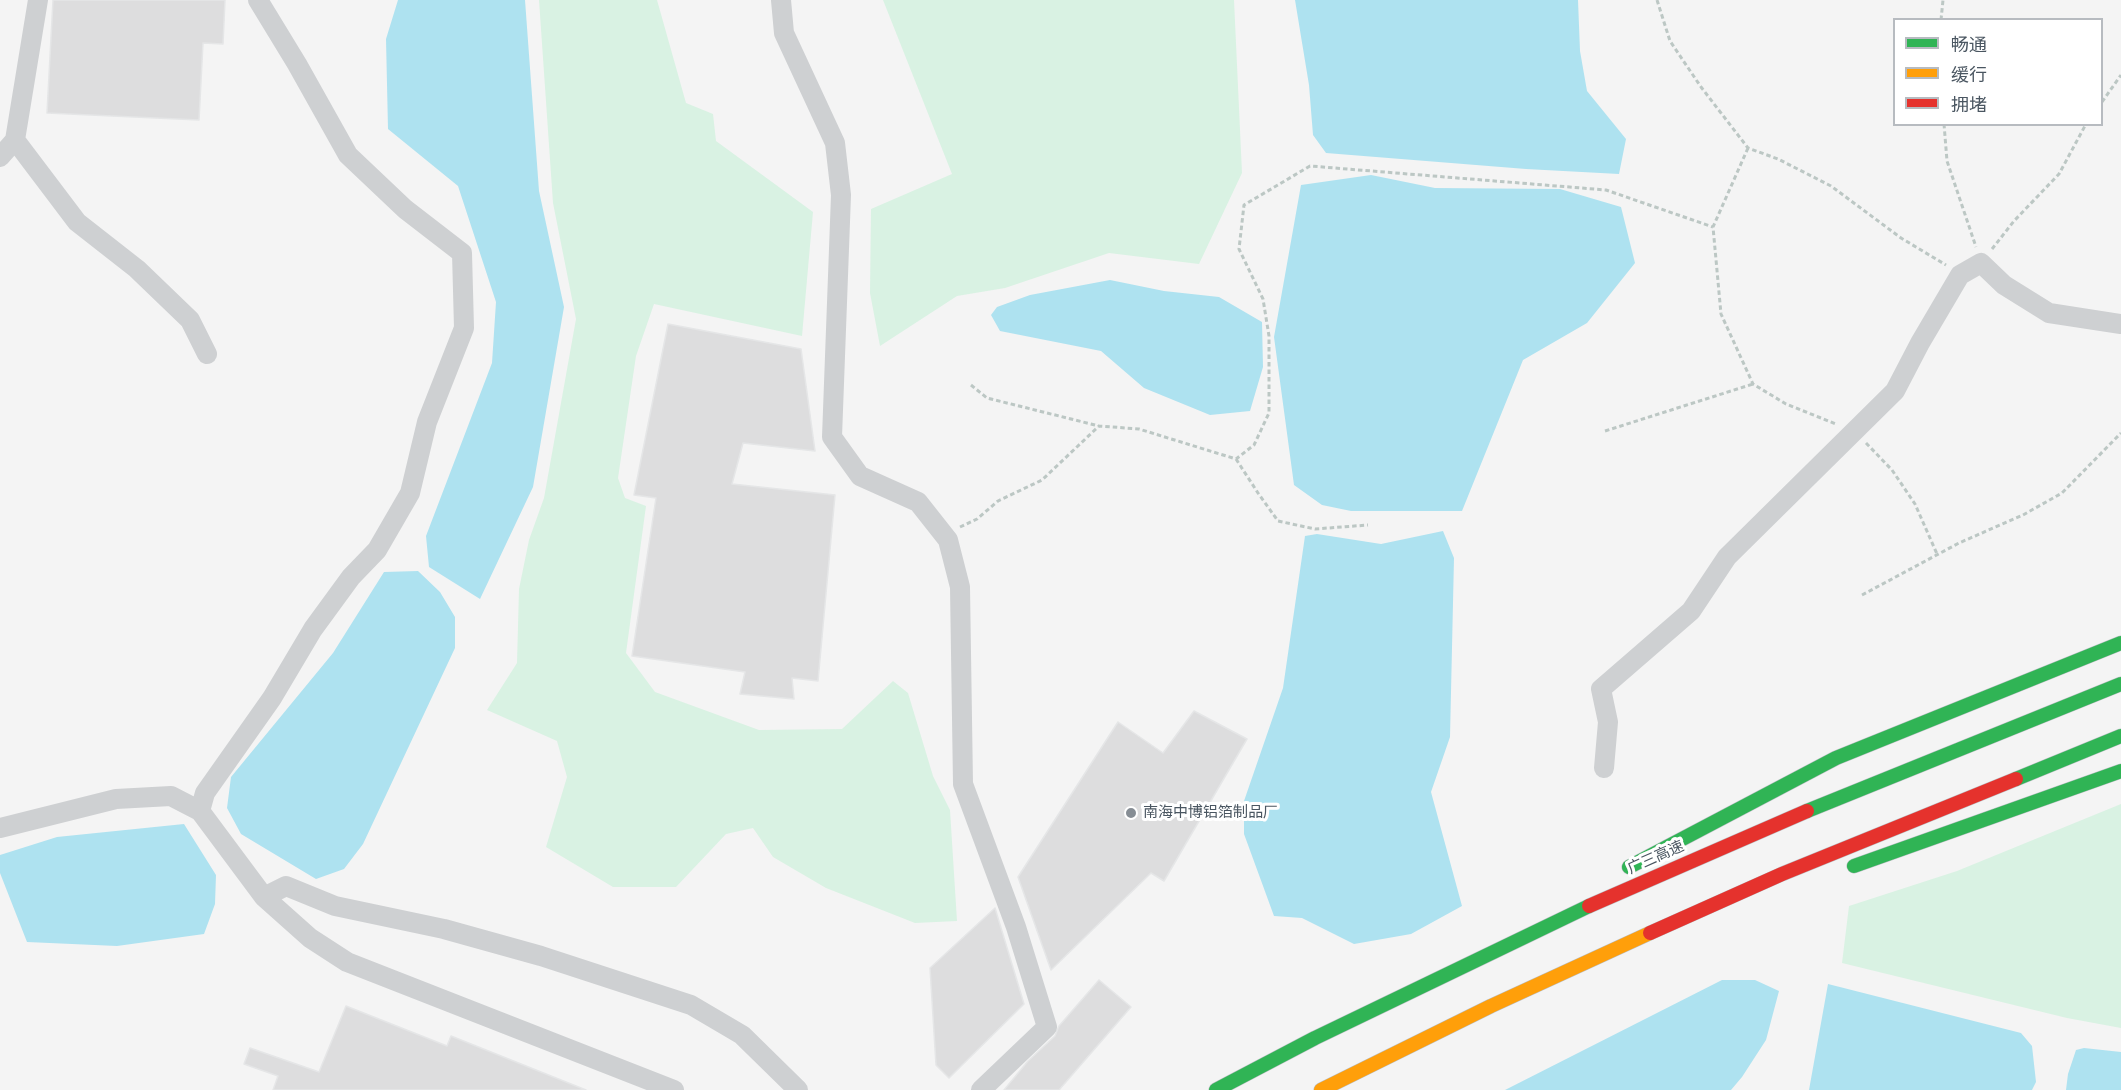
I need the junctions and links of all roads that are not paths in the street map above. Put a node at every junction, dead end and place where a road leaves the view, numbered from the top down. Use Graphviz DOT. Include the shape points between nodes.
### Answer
graph roads {
  1 [pos="38,0"];
  2 [pos="258,0"];
  3 [pos="780,0"];
  4 [pos="15,140"];
  5 [pos="0,157"];
  6 [pos="2121,324"];
  7 [pos="207,354"];
  8 [pos="2121,643"];
  9 [pos="2121,684"];
  10 [pos="2121,736"];
  11 [pos="1604,768"];
  12 [pos="2121,771"];
  13 [pos="200,811"];
  14 [pos="0,828"];
  15 [pos="1846,868"];
  16 [pos="1621,872"];
  17 [pos="1590,891"];
  18 [pos="1779,891"];
  19 [pos="264,897"];
  20 [pos="1633,940"];
  21 [pos="1489,953"];
  22 [pos="675,1090"];
  23 [pos="798,1090"];
  24 [pos="981,1090"];
  25 [pos="1216,1090"];
  26 [pos="1322,1090"];
  1 -- 4 [label="street"];
  2 -- 13 [label="street" via="348,155 405,209 462,253 464,328 427,422 410,493 377,550 351,577 313,630 272,698 206,793"];
  3 -- 24 [label="street" via="784,33 835,143 841,195 832,436 860,476 918,502 948,540 960,587 963,784 1016,927 1047,1027"];
  4 -- 5 [label="street"];
  4 -- 7 [label="street" via="77,222 137,268 190,320"];
  6 -- 11 [label="street" via="2049,313 2004,285 1981,263 1960,274 1895,392 1727,557 1691,611 1601,689 1608,722"];
  8 -- 16 [label="highway" via="1836,758"];
  9 -- 21 [label="highway, 广三高速" via="1749,835"];
  10 -- 20 [label="highway" via="1792,869"];
  12 -- 15 [label="highway"];
  13 -- 14 [label="street" via="171,796 116,799"];
  13 -- 19 [label="street"];
  17 -- 21 [label="highway"];
  18 -- 20 [label="highway"];
  19 -- 22 [label="street" via="310,938 347,963"];
  19 -- 23 [label="street" via="286,886 335,906 444,929 691,1005 742,1035"];
  20 -- 26 [label="highway"];
  21 -- 25 [label="highway, 广三高速"];
}
